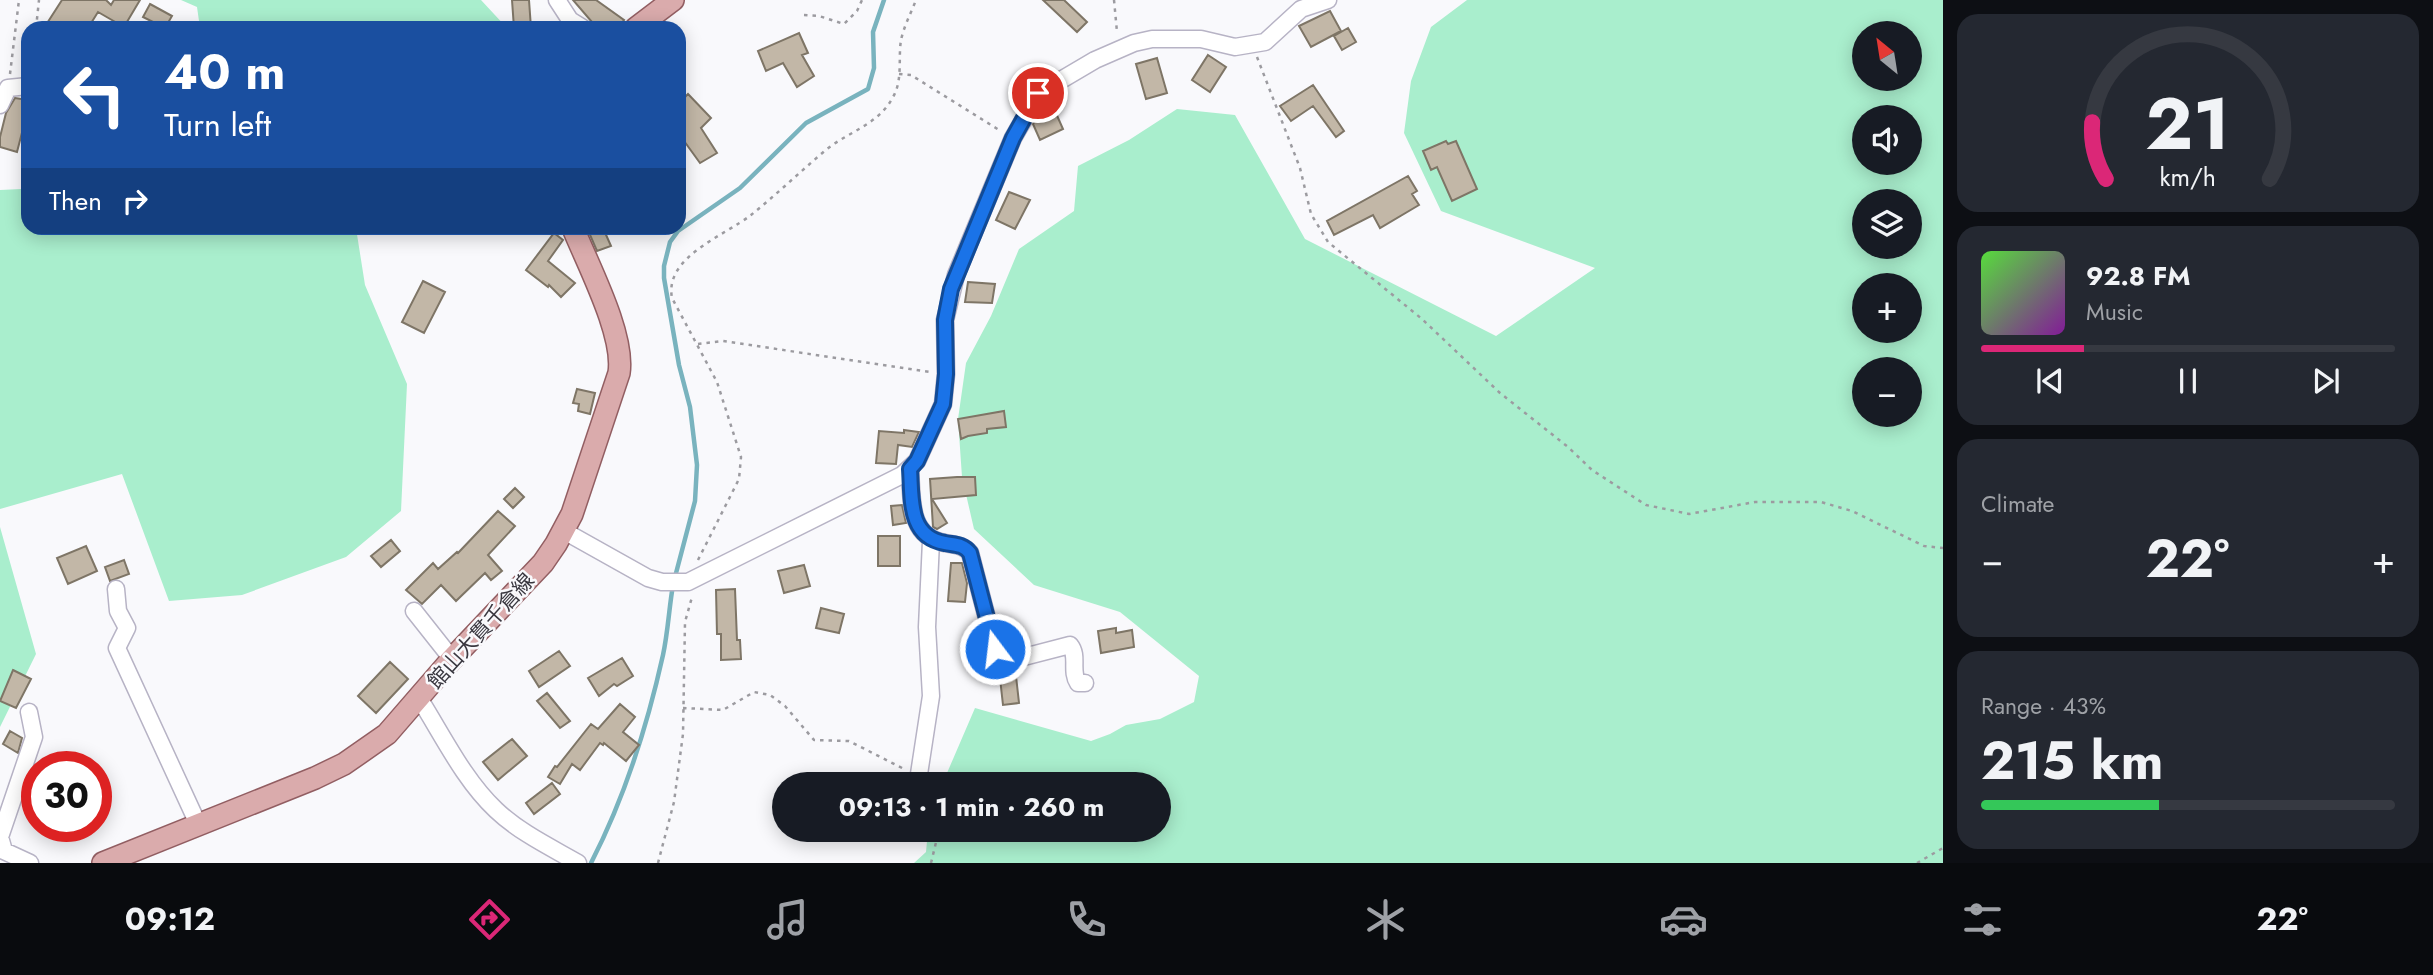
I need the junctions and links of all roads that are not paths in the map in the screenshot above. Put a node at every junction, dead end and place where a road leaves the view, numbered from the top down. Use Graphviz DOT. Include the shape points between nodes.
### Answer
graph roads {
  1 [pos="557,0"];
  2 [pos="673,0"];
  3 [pos="1328,0"];
  4 [pos="572,21"];
  5 [pos="645,21"];
  6 [pos="21,87"];
  7 [pos="0,105"];
  8 [pos="576,235"];
  9 [pos="910,469"];
  10 [pos="564,531"];
  11 [pos="931,541"];
  12 [pos="116,589"];
  13 [pos="414,611"];
  14 [pos="452,659"];
  15 [pos="1085,682"];
  16 [pos="419,698"];
  17 [pos="29,712"];
  18 [pos="919,772"];
  19 [pos="198,824"];
  20 [pos="571,859"];
  21 [pos="30,863"];
  22 [pos="103,863"];
  1 -- 4 [label="street"];
  2 -- 5 [label="main road"];
  3 -- 9 [label="street" via="1301,9 1265,42 1235,47 1182,37 1152,39 1074,71 1038,93 1013,138 951,289 945,320 943,404"];
  6 -- 7 [label="street" via="8,88"];
  8 -- 10 [label="main road, 館山大貫千倉線" via="616,335 621,360"];
  9 -- 10 [label="street" via="688,582 662,582 632,571"];
  9 -- 11 [label="street" via="914,518"];
  10 -- 14 [label="main road, 館山大貫千倉線" via="543,563"];
  11 -- 15 [label="street" via="961,546 970,553 999,656 1012,660 1070,645 1075,678"];
  11 -- 18 [label="street" via="927,627 931,696"];
  12 -- 19 [label="street" via="118,611 127,628 117,648"];
  13 -- 14 [label="street"];
  14 -- 16 [label="main road, 館山大貫千倉線"];
  16 -- 19 [label="main road, 館山大貫千倉線" via="387,734 344,764"];
  16 -- 20 [label="street" via="477,790 496,811"];
  17 -- 21 [label="street" via="34,737 0,837 4,851"];
  19 -- 22 [label="main road, 館山大貫千倉線"];
}
